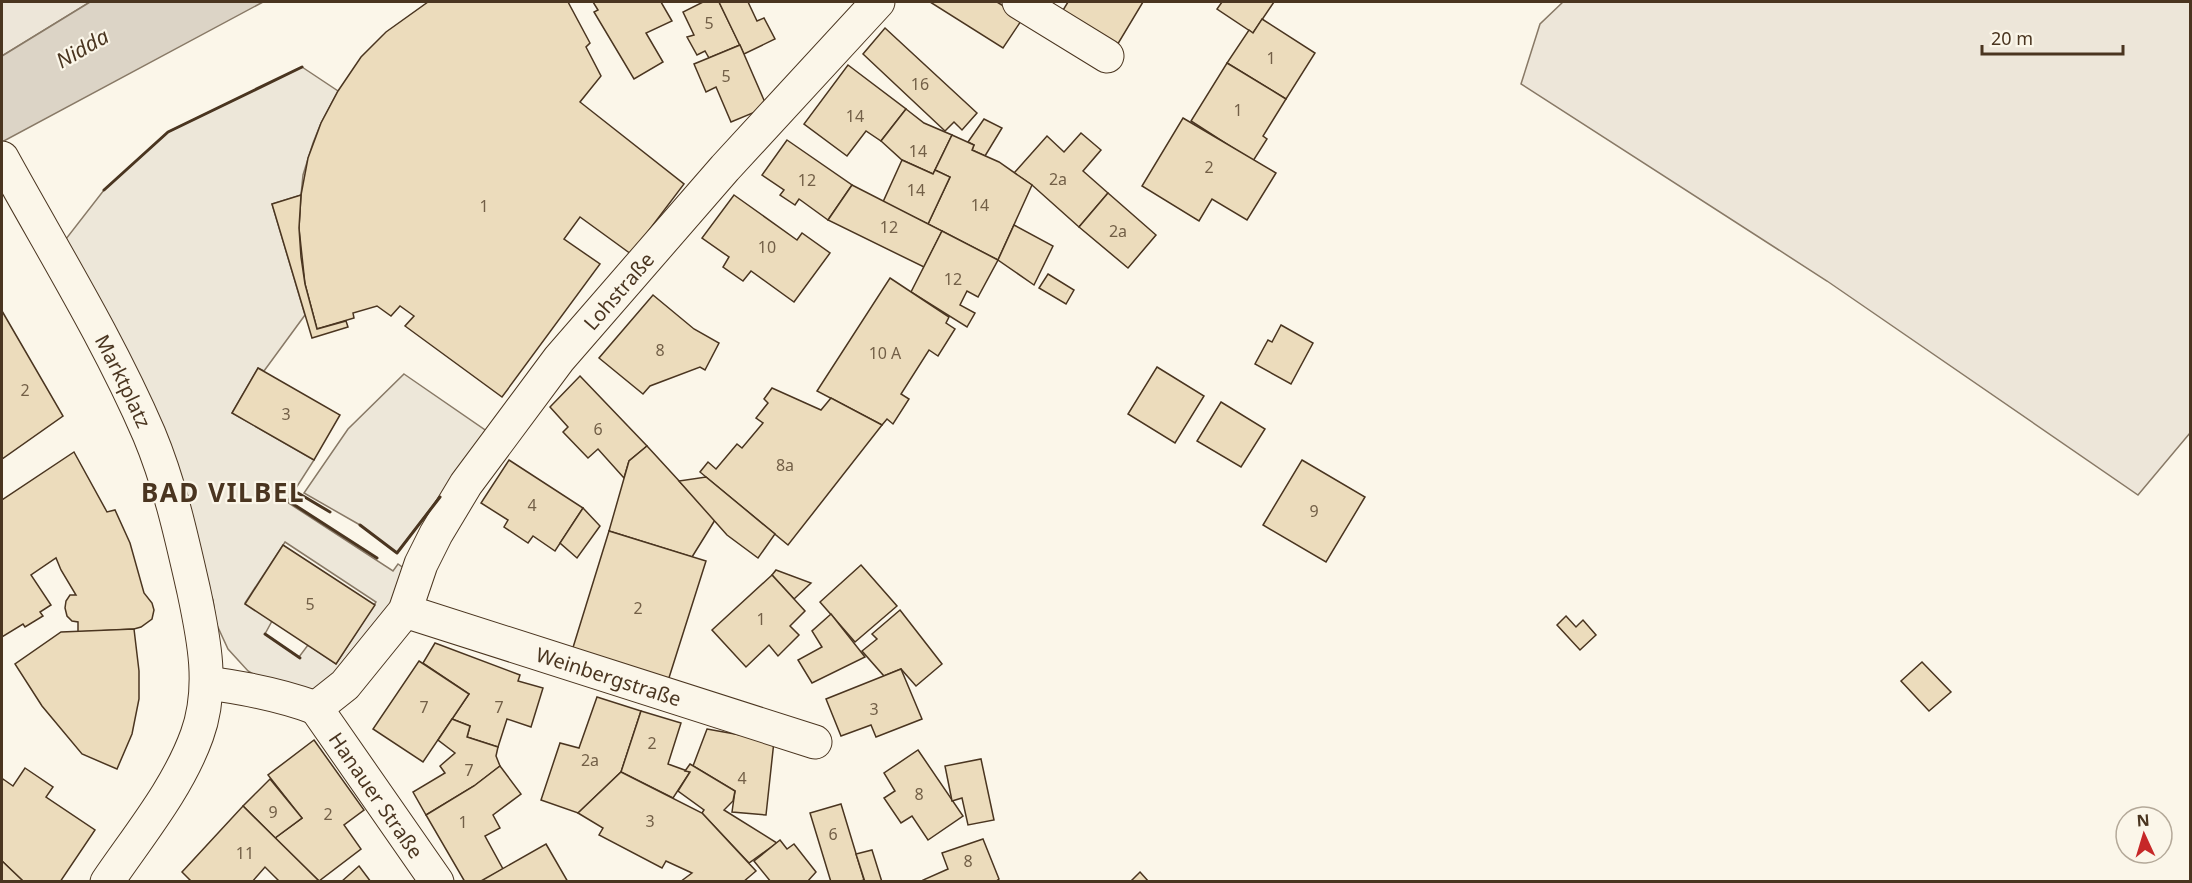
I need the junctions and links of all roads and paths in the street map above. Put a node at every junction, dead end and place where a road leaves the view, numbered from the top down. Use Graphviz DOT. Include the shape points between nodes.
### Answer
graph roads {
  1 [pos="878,2"];
  2 [pos="1019,2"];
  3 [pos="1107,56"];
  4 [pos="2,158"];
  5 [pos="405,611"];
  6 [pos="208,683"];
  7 [pos="316,708"];
  8 [pos="815,742"];
  9 [pos="107,882"];
  10 [pos="438,882"];
  1 -- 5 [label="street, Lohstraße" via="725,168 559,359 466,484 421,564"];
  2 -- 3 [label="street"];
  4 -- 6 [label="street, Marktplatz" via="127,384 150,436 189,568"];
  5 -- 7 [label="street" via="345,685"];
  5 -- 8 [label="street, Weinbergstraße"];
  6 -- 7 [label="street" via="256,690"];
  6 -- 9 [label="street, Marktplatz" via="198,734 184,764"];
  7 -- 10 [label="street, Hanauer Straße"];
}
